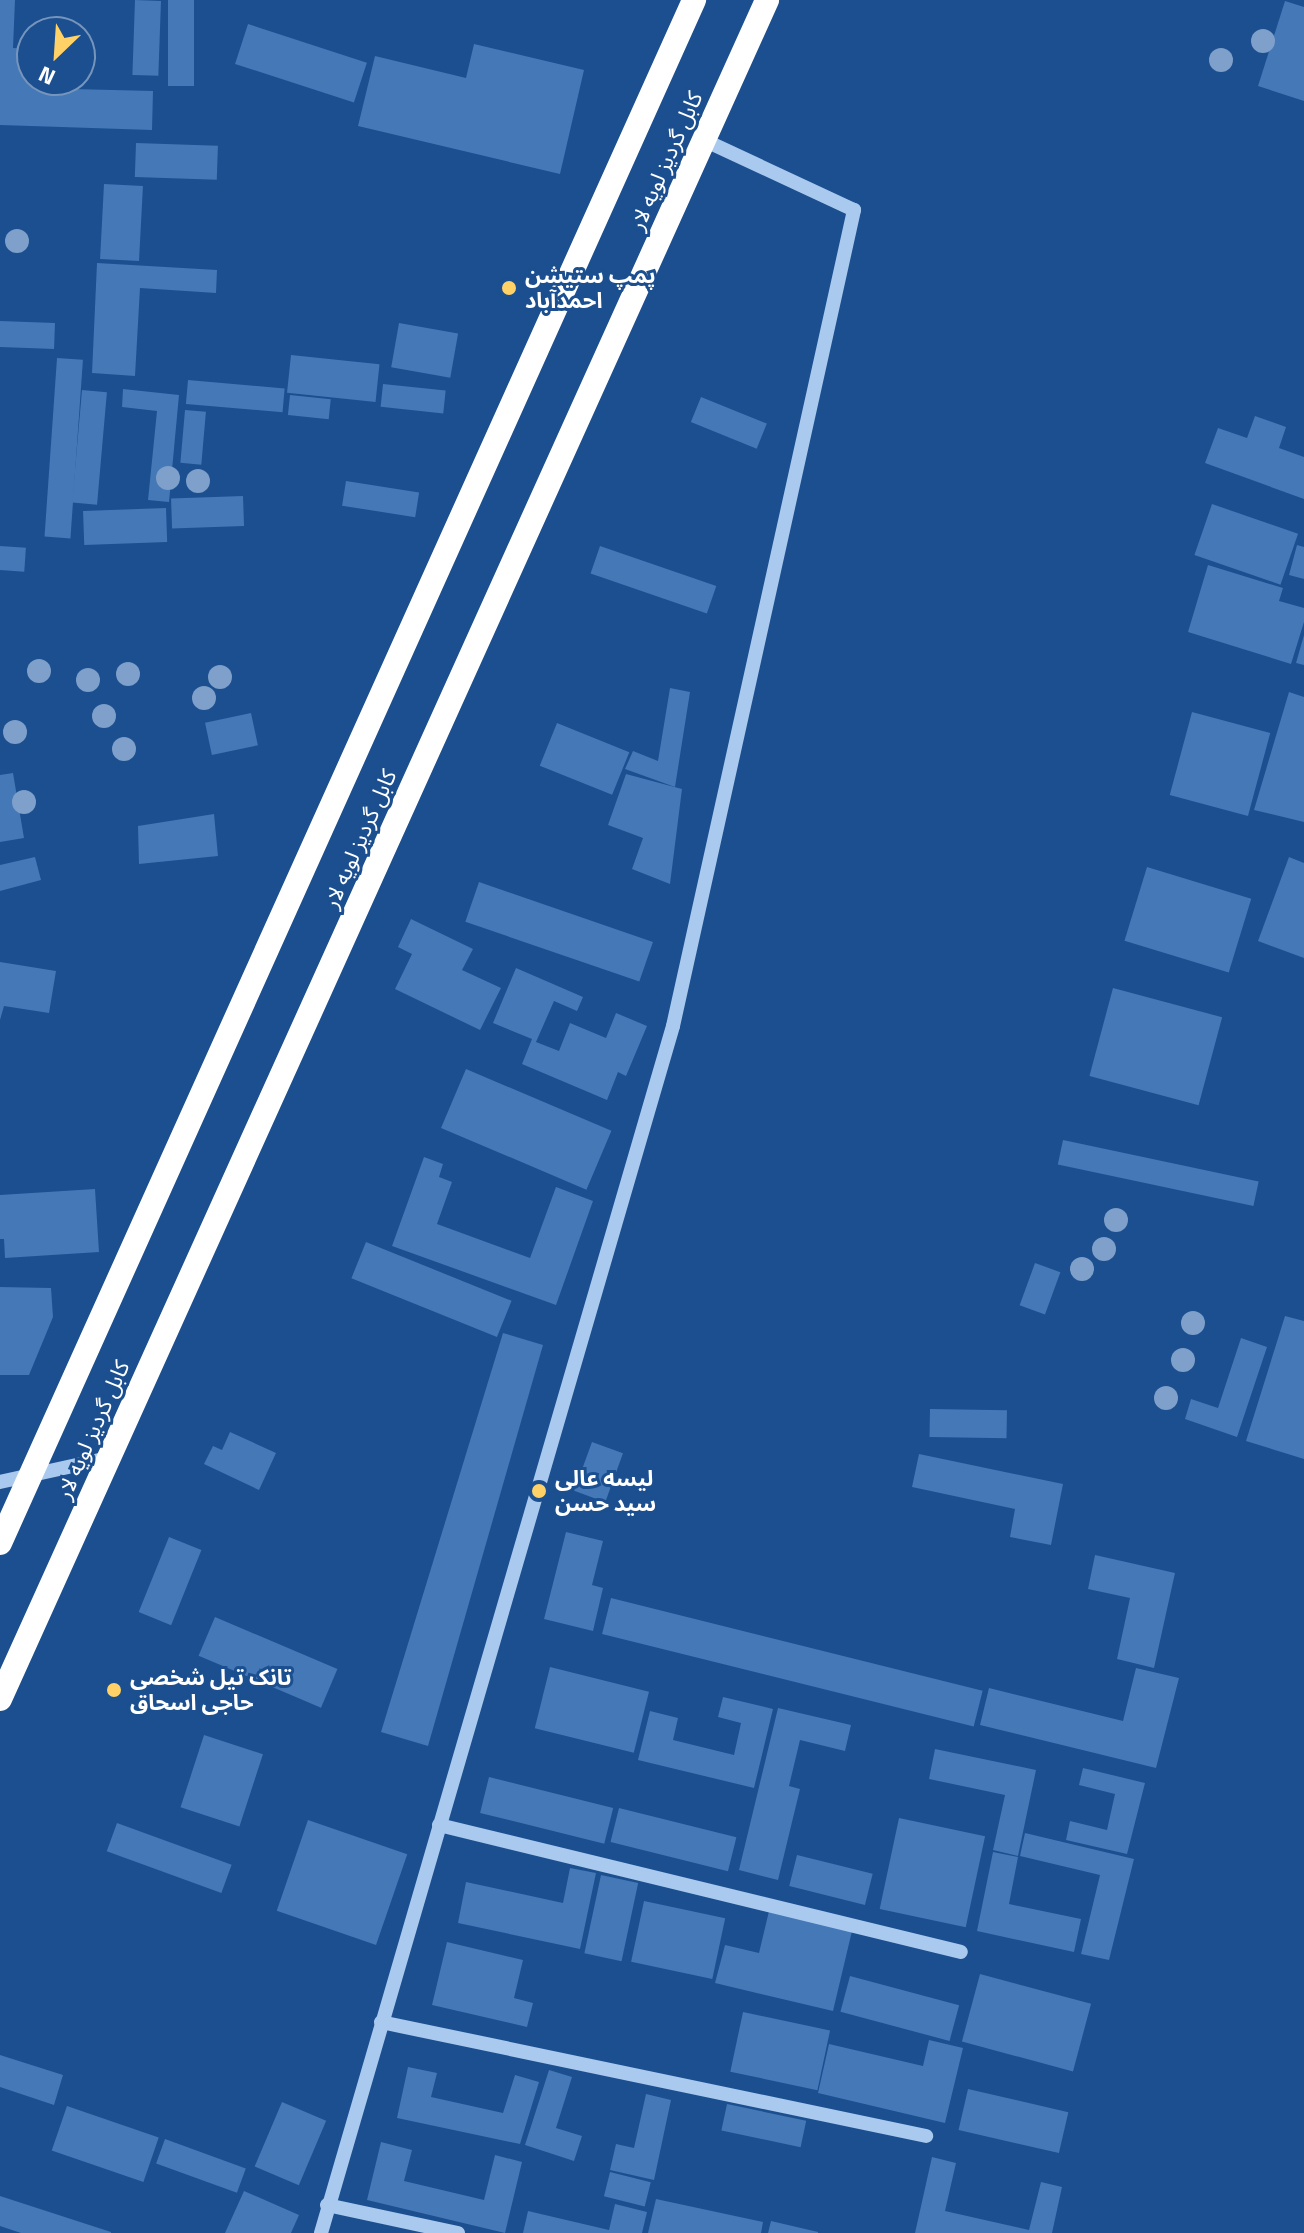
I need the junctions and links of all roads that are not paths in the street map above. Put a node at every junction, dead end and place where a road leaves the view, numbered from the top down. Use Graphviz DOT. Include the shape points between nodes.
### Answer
graph roads {
  1 [pos="694,0"];
  2 [pos="767,0"];
  3 [pos="704,140"];
  4 [pos="109,1458"];
  5 [pos="30,1477"];
  6 [pos="0,1482"];
  7 [pos="0,1543"];
  8 [pos="0,1699"];
  9 [pos="439,1825"];
  10 [pos="961,1952"];
  11 [pos="381,2022"];
  12 [pos="926,2136"];
  13 [pos="327,2205"];
  14 [pos="321,2233"];
  15 [pos="458,2233"];
  1 -- 5 [label="highway, کابل گردیز لویه لار"];
  2 -- 3 [label="highway, کابل گردیز لویه لار"];
  3 -- 4 [label="highway, کابل گردیز لویه لار"];
  3 -- 9 [label="street" via="854,210 673,1026"];
  4 -- 5 [label="street"];
  4 -- 8 [label="highway, کابل گردیز لویه لار"];
  5 -- 6 [label="street"];
  5 -- 7 [label="highway, کابل گردیز لویه لار"];
  9 -- 10 [label="street"];
  9 -- 11 [label="street"];
  11 -- 12 [label="street"];
  11 -- 13 [label="street"];
  13 -- 14 [label="street"];
  13 -- 15 [label="street"];
}
